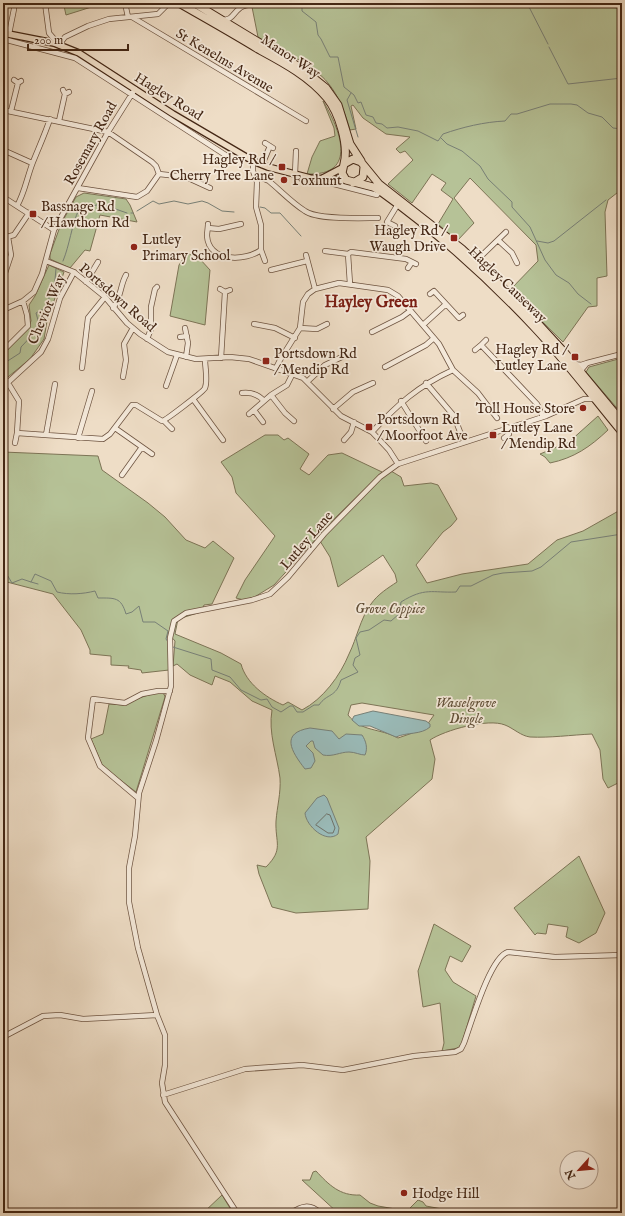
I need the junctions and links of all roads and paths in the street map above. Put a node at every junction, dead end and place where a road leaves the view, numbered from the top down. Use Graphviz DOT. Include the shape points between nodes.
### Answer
graph roads {
  1 [pos="45,3"];
  2 [pos="125,3"];
  3 [pos="179,3"];
  4 [pos="194,3"];
  5 [pos="262,3"];
  6 [pos="166,4"];
  7 [pos="14,9"];
  8 [pos="130,17"];
  9 [pos="232,18"];
  10 [pos="220,20"];
  11 [pos="238,30"];
  12 [pos="3,33"];
  13 [pos="8,37"];
  14 [pos="16,39"];
  15 [pos="57,44"];
  16 [pos="18,82"];
  17 [pos="135,89"];
  18 [pos="66,92"];
  19 [pos="131,94"];
  20 [pos="3,110"];
  21 [pos="11,111"];
  22 [pos="50,119"];
  23 [pos="59,121"];
  24 [pos="306,121"];
  25 [pos="108,132"];
  26 [pos="218,141"];
  27 [pos="265,143"];
  28 [pos="215,148"];
  29 [pos="3,150"];
  30 [pos="296,151"];
  31 [pos="226,156"];
  32 [pos="253,161"];
  33 [pos="32,163"];
  34 [pos="362,164"];
  35 [pos="262,165"];
  36 [pos="343,166"];
  37 [pos="159,174"];
  38 [pos="295,174"];
  39 [pos="256,178"];
  40 [pos="322,178"];
  41 [pos="349,181"];
  42 [pos="78,188"];
  43 [pos="211,188"];
  44 [pos="380,191"];
  45 [pos="3,197"];
  46 [pos="398,204"];
  47 [pos="17,206"];
  48 [pos="29,213"];
  49 [pos="378,218"];
  50 [pos="241,224"];
  51 [pos="395,226"];
  52 [pos="54,230"];
  53 [pos="506,232"];
  54 [pos="6,238"];
  55 [pos="498,240"];
  56 [pos="261,250"];
  57 [pos="348,254"];
  58 [pos="329,258"];
  59 [pos="46,261"];
  60 [pos="265,261"];
  61 [pos="98,262"];
  62 [pos="475,262"];
  63 [pos="517,263"];
  64 [pos="408,268"];
  65 [pos="271,270"];
  66 [pos="74,272"];
  67 [pos="5,273"];
  68 [pos="126,275"];
  69 [pos="86,282"];
  70 [pos="350,284"];
  71 [pos="155,288"];
  72 [pos="315,289"];
  73 [pos="230,290"];
  74 [pos="430,294"];
  75 [pos="105,297"];
  76 [pos="24,301"];
  77 [pos="446,304"];
  78 [pos="113,308"];
  79 [pos="3,310"];
  80 [pos="410,311"];
  81 [pos="463,315"];
  82 [pos="257,323"];
  83 [pos="327,324"];
  84 [pos="423,325"];
  85 [pos="133,328"];
  86 [pos="185,328"];
  87 [pos="300,328"];
  88 [pos="379,335"];
  89 [pos="187,336"];
  90 [pos="180,337"];
  91 [pos="295,338"];
  92 [pos="434,338"];
  93 [pos="147,339"];
  94 [pos="486,340"];
  95 [pos="481,345"];
  96 [pos="475,350"];
  97 [pos="3,351"];
  98 [pos="622,354"];
  99 [pos="177,355"];
  100 [pos="344,356"];
  101 [pos="186,357"];
  102 [pos="221,358"];
  103 [pos="205,359"];
  104 [pos="587,363"];
  105 [pos="575,364"];
  106 [pos="80,365"];
  107 [pos="276,368"];
  108 [pos="453,370"];
  109 [pos="392,371"];
  110 [pos="582,373"];
  111 [pos="292,374"];
  112 [pos="123,377"];
  113 [pos="364,380"];
  114 [pos="308,381"];
  115 [pos="8,383"];
  116 [pos="373,383"];
  117 [pos="426,383"];
  118 [pos="55,384"];
  119 [pos="366,385"];
  120 [pos="166,386"];
  121 [pos="3,387"];
  122 [pos="585,387"];
  123 [pos="92,391"];
  124 [pos="242,394"];
  125 [pos="271,395"];
  126 [pos="84,396"];
  127 [pos="90,398"];
  128 [pos="193,399"];
  129 [pos="584,399"];
  130 [pos="595,399"];
  131 [pos="264,401"];
  132 [pos="401,401"];
  133 [pos="333,409"];
  134 [pos="254,410"];
  135 [pos="249,414"];
  136 [pos="543,417"];
  137 [pos="497,418"];
  138 [pos="164,421"];
  139 [pos="294,421"];
  140 [pos="263,422"];
  141 [pos="354,422"];
  142 [pos="622,422"];
  143 [pos="507,427"];
  144 [pos="115,428"];
  145 [pos="172,429"];
  146 [pos="372,432"];
  147 [pos="427,432"];
  148 [pos="622,432"];
  149 [pos="17,433"];
  150 [pos="46,435"];
  151 [pos="422,436"];
  152 [pos="462,437"];
  153 [pos="78,438"];
  154 [pos="348,438"];
  155 [pos="504,438"];
  156 [pos="223,440"];
  157 [pos="426,441"];
  158 [pos="15,443"];
  159 [pos="142,447"];
  160 [pos="152,454"];
  161 [pos="398,464"];
  162 [pos="119,466"];
  163 [pos="125,471"];
  164 [pos="122,476"];
  165 [pos="170,691"];
  166 [pos="138,798"];
  167 [pos="622,955"];
  168 [pos="157,1015"];
  169 [pos="3,1037"];
  170 [pos="163,1095"];
  171 [pos="237,1213"];
  172 [pos="291,1213"];
  173 [pos="320,1213"];
  1 -- 15 [label="street" via="49,33"];
  2 -- 8 [label="street"];
  3 -- 36 [label="highway, Manor Way" via="274,58 316,86 328,99 337,118 346,151"];
  4 -- 10 [label="highway, Manor Way"];
  5 -- 9 [label="street" via="240,8"];
  6 -- 8 [label="street" via="158,14"];
  7 -- 13 [label="street"];
  8 -- 15 [label="street" via="88,26 65,37"];
  8 -- 24 [label="street, St Kenelms Avenue"];
  9 -- 10 [label="street"];
  9 -- 11 [label="street"];
  10 -- 11 [label="highway, Manor Way"];
  11 -- 34 [label="highway, Manor Way" via="301,68 326,88 338,105 350,144"];
  12 -- 13 [label="main road, Hagley Road"];
  13 -- 14 [label="main road, Hagley Road"];
  14 -- 15 [label="main road, Hagley Road"];
  14 -- 19 [label="street, Hagley Road" via="75,58"];
  15 -- 17 [label="main road, Hagley Road" via="79,53"];
  16 -- 21 [label="street"];
  17 -- 19 [label="street, Rosemary Road"];
  17 -- 26 [label="main road, Hagley Road"];
  18 -- 23 [label="street"];
  19 -- 25 [label="street, Rosemary Road"];
  19 -- 28 [label="street, Hagley Road"];
  20 -- 21 [label="street"];
  21 -- 22 [label="street"];
  22 -- 23 [label="street"];
  22 -- 33 [label="street"];
  23 -- 25 [label="street"];
  25 -- 37 [label="street" via="152,162"];
  25 -- 42 [label="street, Rosemary Road"];
  26 -- 28 [label="street"];
  26 -- 32 [label="main road, Hagley Road"];
  27 -- 35 [label="street" via="271,147"];
  28 -- 31 [label="street, Hagley Road"];
  29 -- 33 [label="street"];
  30 -- 38 [label="street"];
  32 -- 35 [label="main road, Hagley Road"];
  32 -- 39 [label="street"];
  33 -- 47 [label="street" via="25,191"];
  34 -- 36 [label="highway" via="352,159"];
  34 -- 41 [label="highway" via="363,177"];
  34 -- 62 [label="highway, Hagley Causeway" via="380,184 427,220"];
  35 -- 38 [label="main road, Hagley Road"];
  36 -- 40 [label="main road"];
  36 -- 41 [label="highway" via="342,176"];
  37 -- 42 [label="street" via="147,191 137,197"];
  37 -- 43 [label="street" via="186,177"];
  38 -- 40 [label="main road, Hagley Road"];
  39 -- 49 [label="street" via="269,181 305,212 313,215"];
  39 -- 56 [label="street" via="256,207 261,225"];
  40 -- 41 [label="main road, Hagley Road"];
  40 -- 44 [label="street" via="330,183 376,195"];
  41 -- 44 [label="highway, Hagley Causeway"];
  42 -- 52 [label="street, Rosemary Road"];
  44 -- 46 [label="highway, Hagley Causeway"];
  45 -- 47 [label="street"];
  46 -- 51 [label="street" via="385,222"];
  46 -- 122 [label="highway, Hagley Causeway" via="490,283 535,328"];
  47 -- 48 [label="street"];
  48 -- 52 [label="street"];
  48 -- 54 [label="street" via="16,232"];
  50 -- 56 [label="street" via="219,229 208,226 207,236 211,247 222,256 241,257"];
  52 -- 59 [label="street, Rosemary Road"];
  53 -- 55 [label="street"];
  54 -- 67 [label="street" via="11,255"];
  55 -- 62 [label="street"];
  55 -- 63 [label="street" via="512,253"];
  56 -- 60 [label="street"];
  57 -- 58 [label="street" via="327,251"];
  57 -- 64 [label="street" via="367,253 406,259 414,263"];
  57 -- 70 [label="street"];
  59 -- 66 [label="street, Portsdown Road"];
  59 -- 76 [label="street, Rosemary Road" via="34,292"];
  61 -- 69 [label="street"];
  62 -- 105 [label="highway, Hagley Causeway" via="521,305"];
  65 -- 72 [label="street" via="306,258"];
  66 -- 69 [label="street, Portsdown Road"];
  66 -- 115 [label="street, Cheviot Way" via="60,298 48,339 41,352"];
  68 -- 78 [label="street" via="117,304"];
  69 -- 75 [label="street, Portsdown Road"];
  70 -- 72 [label="street"];
  70 -- 80 [label="street" via="392,291"];
  71 -- 93 [label="street" via="151,307 151,329"];
  72 -- 87 [label="street" via="304,299"];
  73 -- 102 [label="street" via="222,291"];
  74 -- 77 [label="street" via="434,291"];
  75 -- 78 [label="street, Portsdown Road"];
  75 -- 106 [label="street" via="88,318"];
  76 -- 79 [label="street"];
  76 -- 97 [label="street" via="28,326"];
  77 -- 81 [label="street" via="459,318"];
  77 -- 84 [label="street"];
  78 -- 85 [label="street, Portsdown Road"];
  80 -- 84 [label="street"];
  80 -- 88 [label="street" via="374,331"];
  82 -- 91 [label="street"];
  83 -- 87 [label="street" via="317,329"];
  84 -- 92 [label="street"];
  85 -- 93 [label="street, Portsdown Road"];
  85 -- 112 [label="street" via="124,344 127,370"];
  86 -- 89 [label="street"];
  87 -- 91 [label="street"];
  89 -- 90 [label="street"];
  89 -- 101 [label="street"];
  91 -- 107 [label="street"];
  92 -- 108 [label="street"];
  92 -- 109 [label="street" via="387,366"];
  93 -- 99 [label="street, Portsdown Road"];
  94 -- 95 [label="street"];
  95 -- 96 [label="street"];
  95 -- 136 [label="street" via="537,404"];
  98 -- 104 [label="street"];
  99 -- 101 [label="street, Portsdown Road"];
  99 -- 120 [label="street"];
  100 -- 114 [label="street" via="325,365"];
  101 -- 103 [label="street, Portsdown Road"];
  102 -- 103 [label="street, Portsdown Road"];
  102 -- 107 [label="street, Portsdown Road" via="249,359"];
  103 -- 128 [label="street" via="205,388"];
  104 -- 105 [label="street"];
  104 -- 110 [label="street"];
  105 -- 110 [label="highway, Hagley Causeway"];
  107 -- 111 [label="street, Portsdown Road"];
  108 -- 117 [label="street"];
  108 -- 137 [label="street" via="478,393"];
  110 -- 142 [label="highway, Hagley Causeway"];
  111 -- 114 [label="street, Portsdown Road"];
  111 -- 125 [label="street" via="287,385"];
  113 -- 119 [label="street"];
  114 -- 133 [label="street, Portsdown Road"];
  115 -- 121 [label="street, Cheviot Way"];
  115 -- 149 [label="street" via="19,401"];
  116 -- 119 [label="street"];
  117 -- 132 [label="street"];
  117 -- 152 [label="street" via="454,416"];
  118 -- 150 [label="street" via="51,391"];
  119 -- 133 [label="street"];
  122 -- 129 [label="street"];
  122 -- 130 [label="highway, Hagley Causeway"];
  123 -- 127 [label="street"];
  124 -- 131 [label="street" via="256,394"];
  125 -- 131 [label="street"];
  125 -- 139 [label="street"];
  126 -- 127 [label="street"];
  127 -- 153 [label="street"];
  128 -- 138 [label="street"];
  128 -- 156 [label="street"];
  129 -- 130 [label="street, Lutley Lane"];
  129 -- 136 [label="street, Lutley Lane"];
  130 -- 148 [label="highway, Hagley Causeway"];
  131 -- 134 [label="street"];
  132 -- 146 [label="street"];
  132 -- 151 [label="street"];
  133 -- 141 [label="street, Portsdown Road"];
  134 -- 135 [label="street"];
  134 -- 140 [label="street"];
  136 -- 143 [label="street, Lutley Lane"];
  138 -- 144 [label="street" via="159,421 134,404"];
  138 -- 145 [label="street"];
  141 -- 146 [label="street, Portsdown Road"];
  141 -- 154 [label="street"];
  143 -- 155 [label="street" via="509,434"];
  143 -- 161 [label="street, Lutley Lane"];
  144 -- 153 [label="street" via="103,439"];
  144 -- 159 [label="street"];
  146 -- 161 [label="street, Portsdown Road" via="390,450"];
  147 -- 151 [label="street"];
  149 -- 150 [label="street"];
  149 -- 158 [label="street"];
  150 -- 153 [label="street"];
  151 -- 157 [label="street"];
  159 -- 160 [label="street"];
  159 -- 163 [label="street"];
  161 -- 165 [label="street, Lutley Lane" via="380,477 324,534 288,578 270,594 252,600 197,610 176,618 170,638"];
  162 -- 163 [label="street"];
  163 -- 164 [label="street"];
  165 -- 166 [label="street"];
  165 -- 166 [label="street" via="142,694 125,703 93,700 88,738 100,766"];
  166 -- 168 [label="street" via="129,868 129,902 138,948"];
  167 -- 170 [label="street" via="555,957 504,953 498,958 482,992 464,1043 456,1052 414,1056 343,1070 302,1065 245,1069"];
  168 -- 169 [label="street" via="83,1019 60,1015 43,1016"];
  168 -- 170 [label="street" via="166,1042"];
  170 -- 171 [label="street" via="170,1112"];
  172 -- 173 [label="street" via="303,1206 316,1209"];
}
